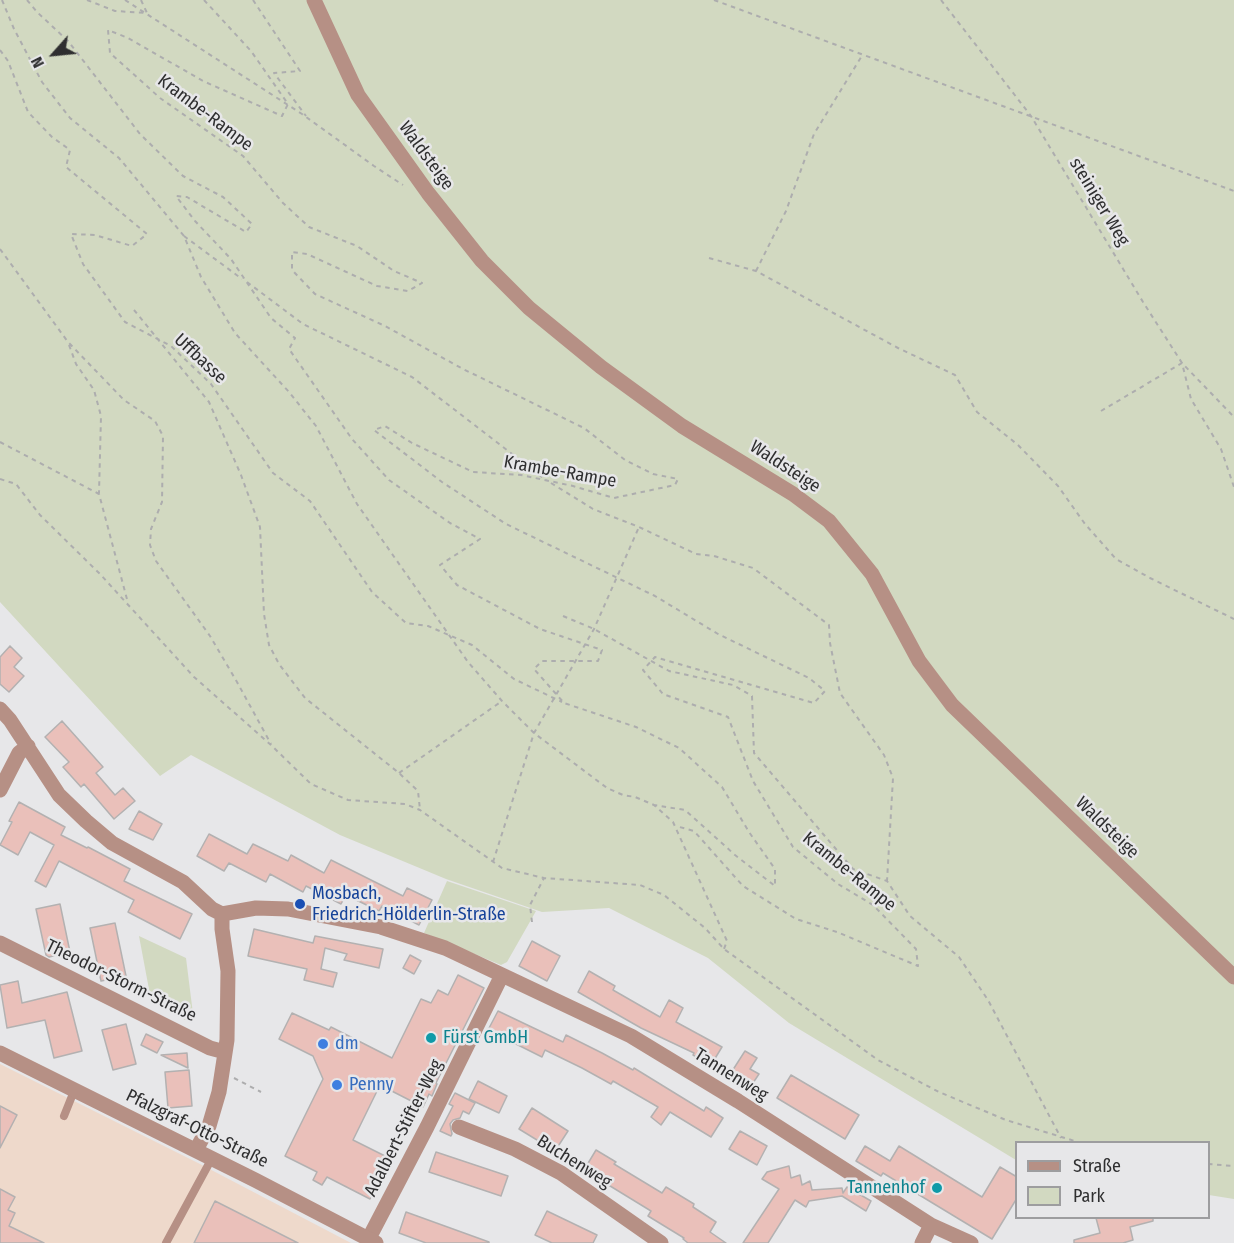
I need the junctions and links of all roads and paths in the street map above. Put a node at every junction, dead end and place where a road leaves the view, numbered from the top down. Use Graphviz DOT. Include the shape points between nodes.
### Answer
graph roads {
  1 [pos="2,0"];
  2 [pos="27,0"];
  3 [pos="87,0"];
  4 [pos="125,0"];
  5 [pos="141,0"];
  6 [pos="204,0"];
  7 [pos="253,0"];
  8 [pos="314,0"];
  9 [pos="714,0"];
  10 [pos="941,0"];
  11 [pos="147,12"];
  12 [pos="0,50"];
  13 [pos="863,54"];
  14 [pos="288,105"];
  15 [pos="1031,116"];
  16 [pos="308,118"];
  17 [pos="1234,191"];
  18 [pos="428,193"];
  19 [pos="184,236"];
  20 [pos="0,249"];
  21 [pos="709,258"];
  22 [pos="756,272"];
  23 [pos="244,280"];
  24 [pos="134,310"];
  25 [pos="157,339"];
  26 [pos="68,342"];
  27 [pos="1182,363"];
  28 [pos="1101,411"];
  29 [pos="1234,417"];
  30 [pos="0,442"];
  31 [pos="0,478"];
  32 [pos="548,481"];
  33 [pos="1234,487"];
  34 [pos="99,494"];
  35 [pos="639,527"];
  36 [pos="616,578"];
  37 [pos="129,605"];
  38 [pos="563,616"];
  39 [pos="1234,619"];
  40 [pos="594,629"];
  41 [pos="450,635"];
  42 [pos="585,644"];
  43 [pos="652,660"];
  44 [pos="575,661"];
  45 [pos="556,697"];
  46 [pos="502,701"];
  47 [pos="0,710"];
  48 [pos="534,733"];
  49 [pos="272,745"];
  50 [pos="27,746"];
  51 [pos="399,773"];
  52 [pos="0,790"];
  53 [pos="654,804"];
  54 [pos="420,810"];
  55 [pos="675,826"];
  56 [pos="493,862"];
  57 [pos="544,878"];
  58 [pos="887,881"];
  59 [pos="222,914"];
  60 [pos="532,922"];
  61 [pos="0,943"];
  62 [pos="724,949"];
  63 [pos="502,975"];
  64 [pos="1234,977"];
  65 [pos="225,1052"];
  66 [pos="0,1053"];
  67 [pos="230,1076"];
  68 [pos="75,1090"];
  69 [pos="261,1092"];
  70 [pos="64,1116"];
  71 [pos="459,1127"];
  72 [pos="1062,1139"];
  73 [pos="1070,1141"];
  74 [pos="196,1150"];
  75 [pos="212,1158"];
  76 [pos="1210,1164"];
  77 [pos="1234,1166"];
  78 [pos="931,1225"];
  79 [pos="372,1241"];
  80 [pos="166,1243"];
  81 [pos="661,1243"];
  82 [pos="922,1243"];
  83 [pos="971,1243"];
  1 -- 19 [label="path" via="42,82 70,118 119,158"];
  2 -- 23 [label="path" via="68,41 140,134 183,176 224,197 252,224 246,232 187,197 176,196 231,259"];
  3 -- 11 [label="path" via="115,11"];
  4 -- 11 [label="path"];
  5 -- 11 [label="path"];
  6 -- 14 [label="path" via="250,51"];
  7 -- 16 [label="path" via="300,71 274,73"];
  8 -- 18 [label="street, Waldsteige" via="358,95"];
  9 -- 13 [label="path"];
  10 -- 15 [label="path, steiniger Weg"];
  11 -- 14 [label="path"];
  12 -- 25 [label="path, Uffbasse" via="28,112 70,150 66,167 147,234 132,246 95,235 71,234 83,264 125,322"];
  13 -- 15 [label="path"];
  13 -- 22 [label="path" via="814,134 786,211"];
  14 -- 16 [label="path"];
  14 -- 32 [label="path, Krambe-Rampe" via="282,116 202,81 108,30 110,53 160,98 243,156 309,227 357,246 394,271 422,283 408,291 377,286 308,254 292,252 292,270 315,294 584,428 625,460 653,474 678,479 675,485 614,498"];
  15 -- 17 [label="path"];
  15 -- 27 [label="path, steiniger Weg"];
  16 -- 18 [label="path" via="415,193"];
  18 -- 64 [label="street, Waldsteige" via="482,261 561,336 682,426 793,494 829,521 872,574 919,661 952,705"];
  19 -- 23 [label="path"];
  19 -- 41 [label="path" via="201,277 235,333 316,426 357,504"];
  20 -- 26 [label="path"];
  21 -- 22 [label="path"];
  22 -- 39 [label="path" via="955,375 977,412 1018,445 1058,486 1116,559"];
  23 -- 32 [label="path" via="303,324 412,377"];
  23 -- 42 [label="path" via="271,318 296,338 289,349 352,440 389,480 419,504 480,539 440,565 457,585 540,629"];
  24 -- 25 [label="path"];
  25 -- 41 [label="path, Uffbasse" via="171,346 211,384 273,474 310,501 372,592 406,623"];
  25 -- 51 [label="path" via="209,402 260,527 264,614 269,645 279,664 305,698"];
  26 -- 34 [label="path" via="76,364 94,390 101,416"];
  26 -- 49 [label="path" via="124,400 154,421 163,436 162,502 150,545 156,561 215,645"];
  27 -- 28 [label="path"];
  27 -- 29 [label="path, steiniger Weg"];
  27 -- 33 [label="path" via="1191,399 1221,449"];
  30 -- 34 [label="path"];
  31 -- 37 [label="path" via="16,484 40,515"];
  32 -- 35 [label="path" via="593,509"];
  32 -- 36 [label="path, Krambe-Rampe" via="473,472 385,426 374,430 506,524"];
  34 -- 37 [label="path"];
  35 -- 36 [label="path"];
  35 -- 58 [label="path" via="696,554 753,568 829,626 840,693 884,755 893,778"];
  36 -- 40 [label="path"];
  36 -- 43 [label="path, Krambe-Rampe" via="809,678 825,691 814,703 655,657"];
  37 -- 49 [label="path" via="194,677"];
  38 -- 40 [label="path"];
  40 -- 42 [label="path"];
  40 -- 43 [label="path"];
  41 -- 45 [label="path, Uffbasse" via="472,645 514,679"];
  41 -- 46 [label="path"];
  42 -- 44 [label="path"];
  42 -- 44 [label="path" via="602,650 598,661"];
  43 -- 55 [label="path, Krambe-Rampe" via="643,670 663,694 728,717 753,781 793,847 838,884 873,905 916,949 918,966 796,919 743,886 694,831"];
  43 -- 58 [label="path" via="669,671 733,685 752,696 754,753 853,869"];
  44 -- 45 [label="path"];
  44 -- 45 [label="path" via="542,661 534,669"];
  45 -- 48 [label="path"];
  45 -- 53 [label="path" via="679,748 722,787 775,869 775,886 686,810"];
  46 -- 48 [label="path"];
  46 -- 51 [label="path"];
  47 -- 50 [label="street"];
  48 -- 53 [label="path" via="607,788"];
  48 -- 56 [label="path"];
  49 -- 54 [label="path" via="311,784 348,800 405,804"];
  50 -- 52 [label="street" via="19,753"];
  50 -- 59 [label="street" via="59,795 86,821 112,843 183,882"];
  51 -- 54 [label="path" via="418,791"];
  53 -- 55 [label="path"];
  54 -- 56 [label="path"];
  55 -- 62 [label="path" via="727,941"];
  56 -- 57 [label="path"];
  57 -- 60 [label="path" via="530,905"];
  57 -- 62 [label="path" via="640,885 664,895 687,912"];
  58 -- 72 [label="path" via="910,916 959,957 988,1000"];
  59 -- 63 [label="street" via="256,908 288,909 381,927 445,948"];
  59 -- 65 [label="street" via="228,971"];
  61 -- 65 [label="street, Theodor-Storm-Straße"];
  62 -- 72 [label="path" via="878,1060 939,1092"];
  63 -- 78 [label="street, Tannenweg" via="631,1036"];
  63 -- 79 [label="street, Adalbert-Stifter-Weg"];
  65 -- 74 [label="street" via="209,1126"];
  66 -- 68 [label="street, Pfalzgraf-Otto-Straße"];
  67 -- 69 [label="path"];
  68 -- 70 [label="lane"];
  68 -- 74 [label="street, Pfalzgraf-Otto-Straße"];
  71 -- 81 [label="street, Buchenweg" via="561,1173"];
  72 -- 73 [label="path"];
  74 -- 75 [label="street, Pfalzgraf-Otto-Straße"];
  75 -- 79 [label="street, Pfalzgraf-Otto-Straße"];
  75 -- 80 [label="lane"];
  76 -- 77 [label="path"];
  78 -- 82 [label="street"];
  78 -- 83 [label="street, Tannenweg"];
}
